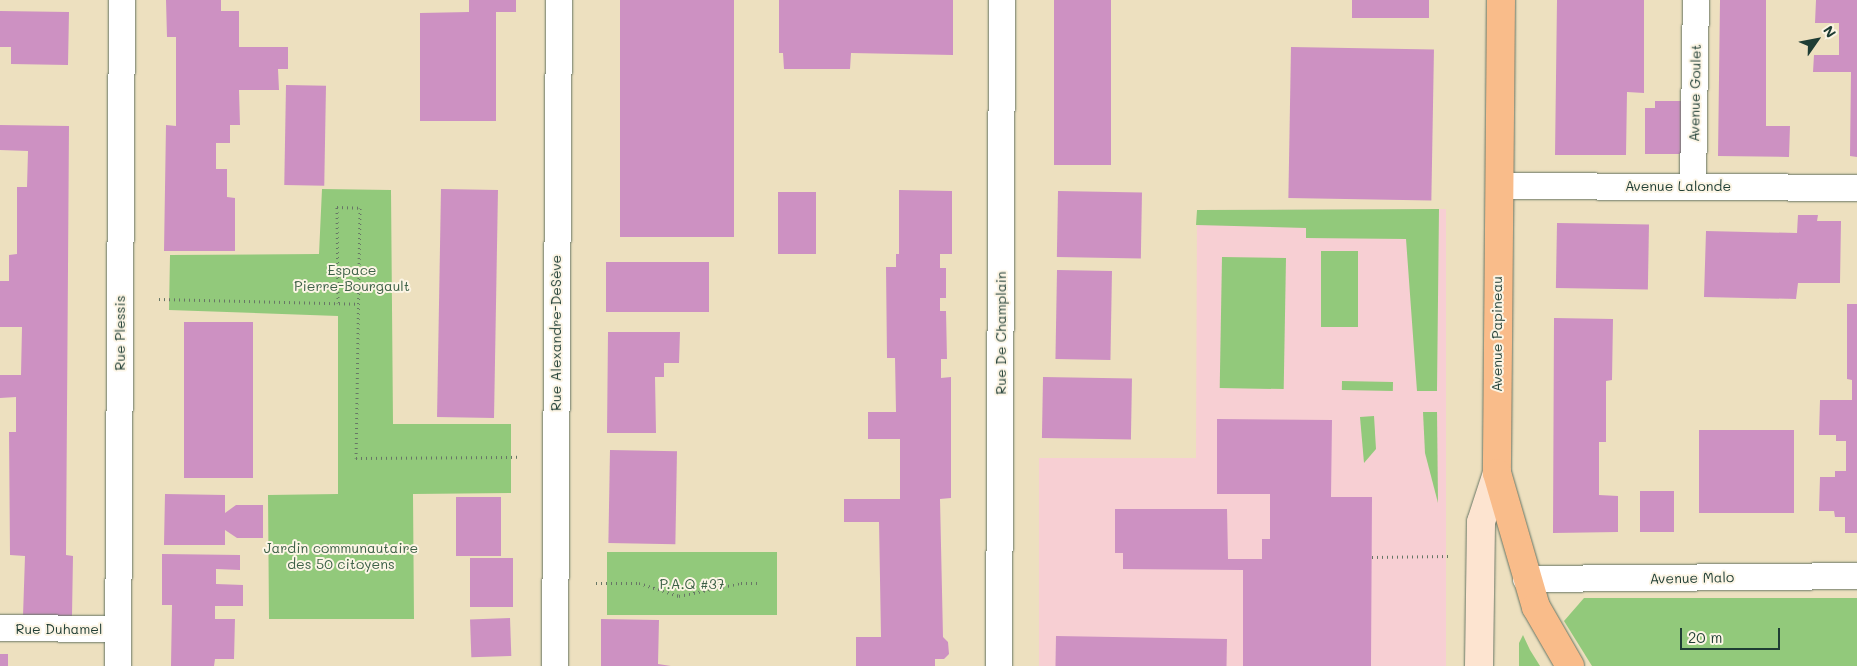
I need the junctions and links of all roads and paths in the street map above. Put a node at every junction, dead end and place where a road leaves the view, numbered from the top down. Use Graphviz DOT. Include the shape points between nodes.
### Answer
graph roads {
  1 [pos="122,0"];
  2 [pos="559,0"];
  3 [pos="1002,0"];
  4 [pos="1501,0"];
  5 [pos="1696,0"];
  6 [pos="1499,186"];
  7 [pos="1693,186"];
  8 [pos="1857,188"];
  9 [pos="159,298"];
  10 [pos="338,303"];
  11 [pos="358,304"];
  12 [pos="518,457"];
  13 [pos="1497,473"];
  14 [pos="1453,556"];
  15 [pos="1372,557"];
  16 [pos="1857,576"];
  17 [pos="1526,579"];
  18 [pos="596,583"];
  19 [pos="758,583"];
  20 [pos="0,628"];
  21 [pos="118,629"];
  22 [pos="118,666"];
  23 [pos="555,666"];
  24 [pos="999,666"];
  25 [pos="1479,666"];
  26 [pos="1570,666"];
  1 -- 21 [label="street, Rue Plessis"];
  2 -- 23 [label="street, Rue Alexandre-DeSève"];
  3 -- 24 [label="street, Rue De Champlain"];
  4 -- 6 [label="main road, Avenue Papineau"];
  5 -- 7 [label="street, Avenue Goulet"];
  6 -- 7 [label="street, Avenue Lalonde"];
  6 -- 13 [label="main road, Avenue Papineau"];
  7 -- 8 [label="street, Avenue Lalonde"];
  9 -- 10 [label="path"];
  10 -- 11 [label="path"];
  10 -- 11 [label="path" via="337,207 360,208"];
  11 -- 12 [label="path" via="356,458"];
  13 -- 17 [label="main road"];
  13 -- 25 [label="main road, Avenue Papineau" via="1481,522"];
  14 -- 15 [label="path"];
  16 -- 17 [label="street, Avenue Malo"];
  17 -- 26 [label="main road" via="1540,618"];
  18 -- 19 [label="path" via="639,583 679,596 742,582"];
  20 -- 21 [label="street, Rue Duhamel"];
  21 -- 22 [label="street, Rue Plessis"];
}
